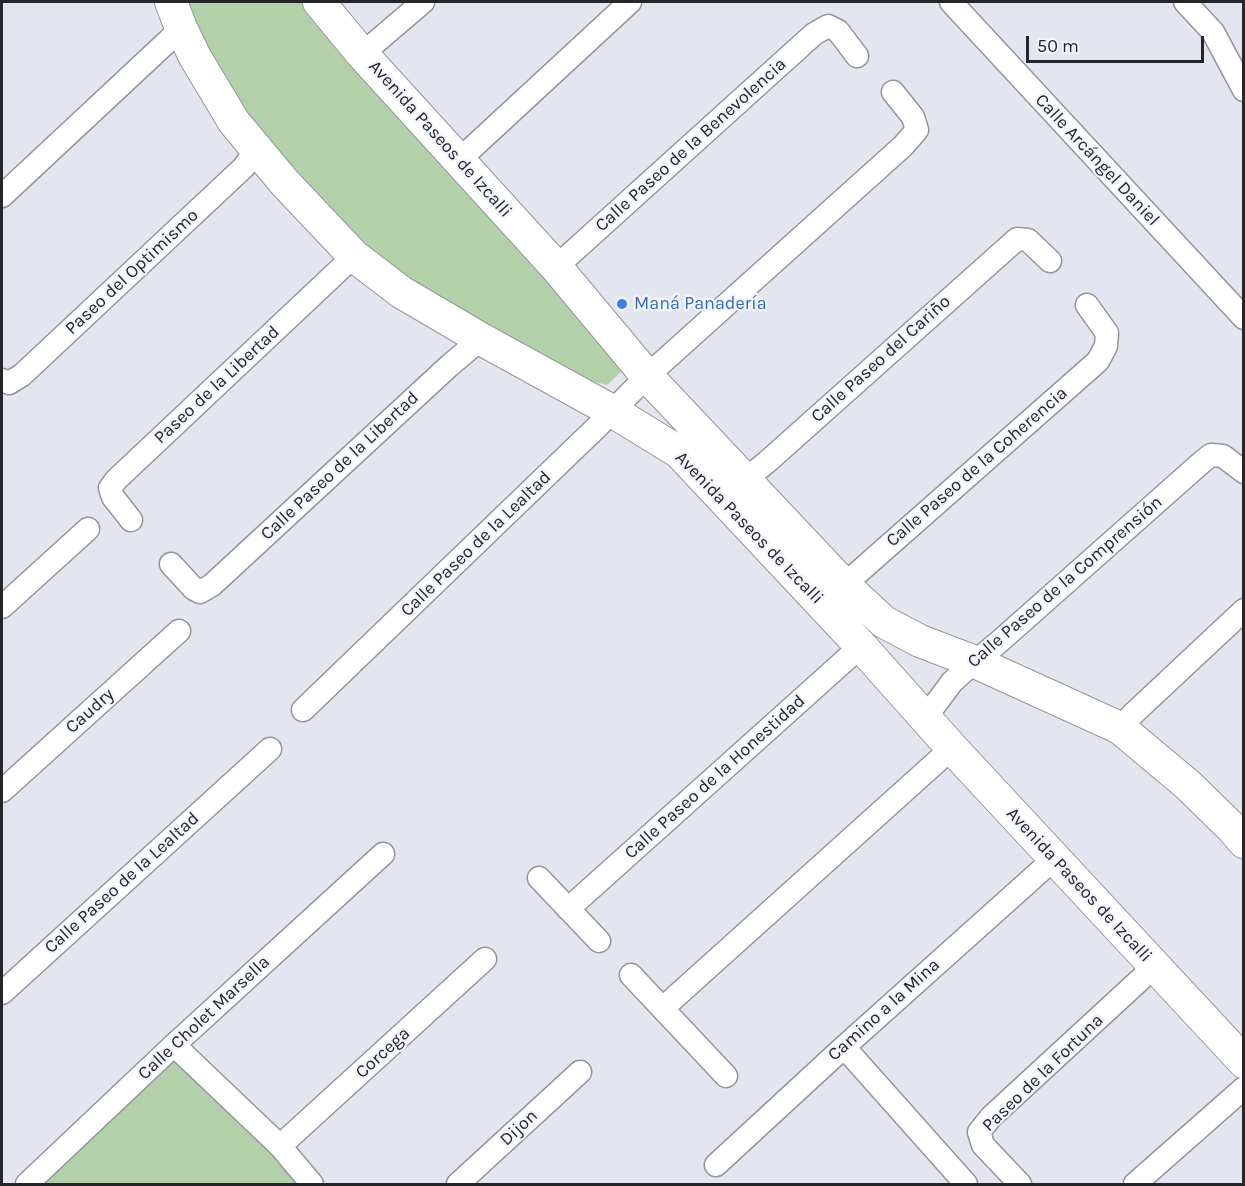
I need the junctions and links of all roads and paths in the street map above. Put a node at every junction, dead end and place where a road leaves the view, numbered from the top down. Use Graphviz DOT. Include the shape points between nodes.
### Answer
graph roads {
  1 [pos="319,2"];
  2 [pos="423,2"];
  3 [pos="630,2"];
  4 [pos="951,2"];
  5 [pos="1185,2"];
  6 [pos="176,15"];
  7 [pos="362,54"];
  8 [pos="857,56"];
  9 [pos="1244,90"];
  10 [pos="892,92"];
  11 [pos="256,149"];
  12 [pos="458,161"];
  13 [pos="2,196"];
  14 [pos="354,256"];
  15 [pos="1050,261"];
  16 [pos="556,267"];
  17 [pos="1088,305"];
  18 [pos="1244,318"];
  19 [pos="481,339"];
  20 [pos="647,376"];
  21 [pos="2,380"];
  22 [pos="612,411"];
  23 [pos="1244,472"];
  24 [pos="746,479"];
  25 [pos="130,520"];
  26 [pos="88,529"];
  27 [pos="171,564"];
  28 [pos="844,585"];
  29 [pos="2,607"];
  30 [pos="1244,610"];
  31 [pos="179,631"];
  32 [pos="861,646"];
  33 [pos="975,662"];
  34 [pos="303,710"];
  35 [pos="926,717"];
  36 [pos="1120,729"];
  37 [pos="952,748"];
  38 [pos="270,749"];
  39 [pos="2,791"];
  40 [pos="1240,829"];
  41 [pos="383,854"];
  42 [pos="1055,858"];
  43 [pos="539,878"];
  44 [pos="568,909"];
  45 [pos="599,942"];
  46 [pos="485,959"];
  47 [pos="1155,966"];
  48 [pos="631,975"];
  49 [pos="2,993"];
  50 [pos="663,1008"];
  51 [pos="174,1045"];
  52 [pos="843,1047"];
  53 [pos="1244,1062"];
  54 [pos="580,1072"];
  55 [pos="726,1076"];
  56 [pos="1244,1088"];
  57 [pos="280,1146"];
  58 [pos="716,1165"];
  59 [pos="27,1185"];
  60 [pos="312,1185"];
  61 [pos="458,1185"];
  62 [pos="966,1185"];
  63 [pos="1020,1185"];
  64 [pos="1134,1185"];
  1 -- 7 [label="street, Avenida Paseos de Izcalli"];
  2 -- 7 [label="street"];
  3 -- 12 [label="street"];
  4 -- 18 [label="street, Calle Arcángel Daniel"];
  5 -- 9 [label="street" via="1213,32"];
  6 -- 11 [label="street, Avenida Paseos de Izcalli" via="195,57 234,122"];
  6 -- 13 [label="street" via="168,41"];
  7 -- 12 [label="street, Avenida Paseos de Izcalli"];
  8 -- 16 [label="street, Calle Paseo de la Benevolencia" via="838,31 828,26 814,34"];
  10 -- 20 [label="street, Calle Paseo de la Lealtad" via="913,117 917,130"];
  11 -- 14 [label="street, Avenida Paseos de Izcalli"];
  11 -- 21 [label="street, Paseo del Optimismo" via="244,167 22,375 9,383"];
  12 -- 16 [label="street, Avenida Paseos de Izcalli"];
  14 -- 19 [label="street, Avenida Paseos de Izcalli" via="401,292"];
  14 -- 25 [label="street, Paseo de la Libertad" via="116,480 110,488 112,498"];
  15 -- 24 [label="street, Calle Paseo del Cariño" via="1028,240 1017,239"];
  16 -- 20 [label="street, Avenida Paseos de Izcalli"];
  17 -- 28 [label="street, Calle Paseo de la Coherencia" via="1107,333 1106,346 1098,361"];
  19 -- 22 [label="street, Avenida Paseos de Izcalli"];
  19 -- 27 [label="street, Calle Paseo de la Libertad" via="212,585 200,592 194,589"];
  20 -- 22 [label="street, Calle Paseo de la Lealtad"];
  20 -- 24 [label="street, Avenida Paseos de Izcalli"];
  22 -- 32 [label="street, Avenida Paseos de Izcalli" via="679,452"];
  22 -- 34 [label="street, Calle Paseo de la Lealtad"];
  23 -- 33 [label="street, Calle Paseo de la Comprensión" via="1223,456 1211,455"];
  24 -- 28 [label="street, Avenida Paseos de Izcalli"];
  26 -- 29 [label="street"];
  28 -- 33 [label="street, Avenida Paseos de Izcalli" via="884,622"];
  30 -- 36 [label="street"];
  31 -- 39 [label="street, Caudry"];
  32 -- 35 [label="street, Avenida Paseos de Izcalli"];
  32 -- 44 [label="street, Calle Paseo de la Honestidad"];
  33 -- 35 [label="street, Calle Paseo de la Comprensión" via="952,682"];
  33 -- 36 [label="street, Avenida Paseos de Izcalli"];
  35 -- 37 [label="street, Avenida Paseos de Izcalli"];
  36 -- 40 [label="street, Avenida Paseos de Izcalli"];
  37 -- 42 [label="street, Avenida Paseos de Izcalli"];
  37 -- 50 [label="street"];
  38 -- 49 [label="street, Calle Paseo de la Lealtad"];
  41 -- 51 [label="street, Calle Cholet Marsella"];
  42 -- 47 [label="street, Avenida Paseos de Izcalli"];
  42 -- 52 [label="street, Camino a la Mina"];
  43 -- 44 [label="street"];
  44 -- 45 [label="street"];
  46 -- 57 [label="street, Corcega"];
  47 -- 53 [label="street, Avenida Paseos de Izcalli"];
  47 -- 63 [label="street, Paseo de la Fortuna" via="979,1132 983,1145"];
  48 -- 50 [label="street"];
  50 -- 55 [label="street"];
  51 -- 57 [label="street"];
  51 -- 59 [label="street, Calle Cholet Marsella"];
  52 -- 58 [label="street, Camino a la Mina"];
  52 -- 62 [label="street"];
  54 -- 61 [label="street, Dijon"];
  56 -- 64 [label="street"];
  57 -- 60 [label="street"];
}
